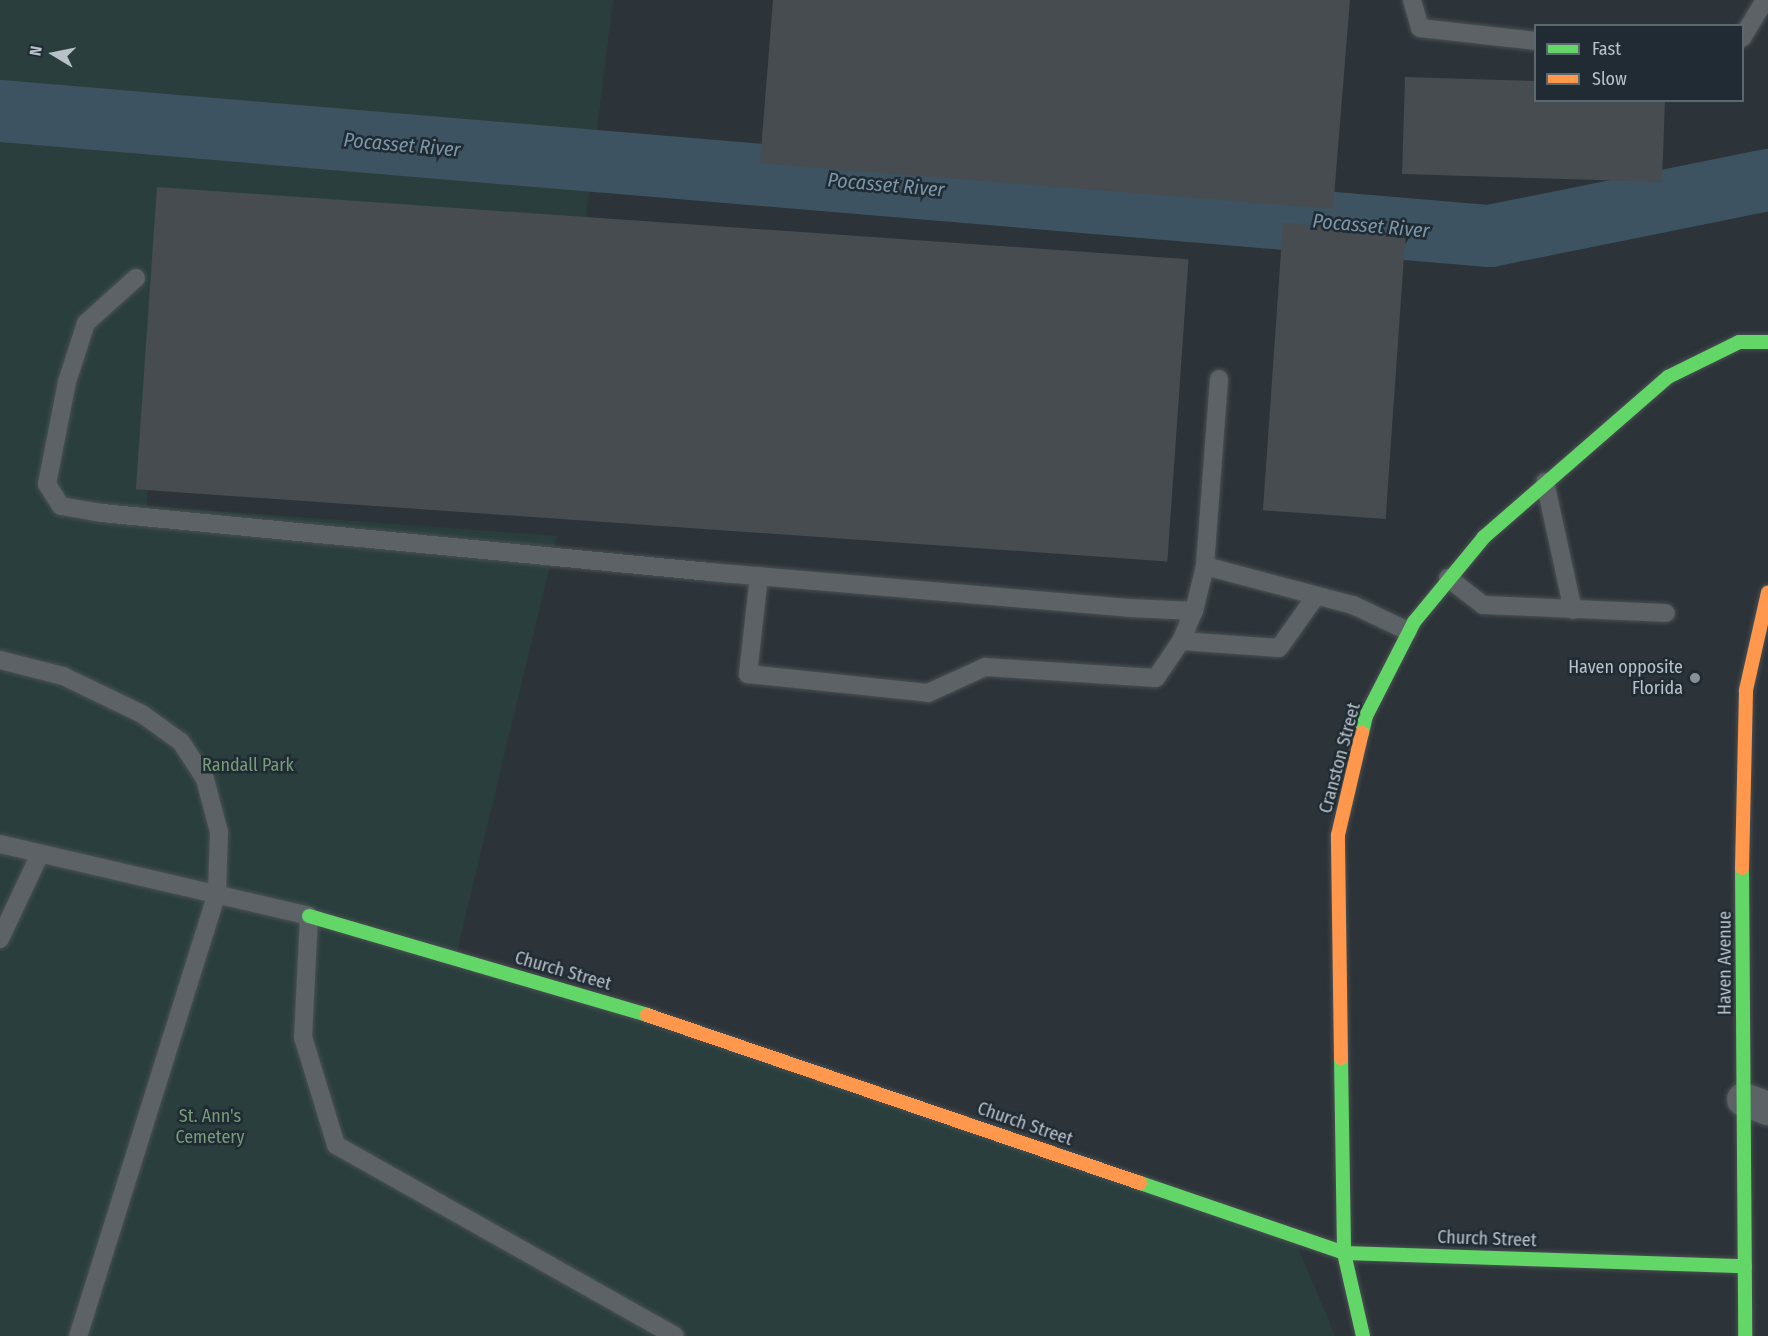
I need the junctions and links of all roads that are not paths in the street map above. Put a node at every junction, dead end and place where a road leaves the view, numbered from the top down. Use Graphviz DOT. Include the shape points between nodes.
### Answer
graph roads {
  1 [pos="1412,0"];
  2 [pos="1765,0"];
  3 [pos="1744,36"];
  4 [pos="1534,41"];
  5 [pos="136,278"];
  6 [pos="1768,342"];
  7 [pos="1219,380"];
  8 [pos="1545,482"];
  9 [pos="1205,566"];
  10 [pos="759,576"];
  11 [pos="1448,578"];
  12 [pos="1316,596"];
  13 [pos="1573,610"];
  14 [pos="1194,611"];
  15 [pos="1766,612"];
  16 [pos="1666,613"];
  17 [pos="1408,631"];
  18 [pos="1181,641"];
  19 [pos="0,660"];
  20 [pos="0,844"];
  21 [pos="40,854"];
  22 [pos="217,893"];
  23 [pos="309,916"];
  24 [pos="0,939"];
  25 [pos="1756,1104"];
  26 [pos="1344,1253"];
  27 [pos="1745,1266"];
  28 [pos="78,1336"];
  29 [pos="675,1336"];
  30 [pos="1363,1336"];
  31 [pos="1745,1336"];
  1 -- 4 [label="lane" via="1420,28"];
  2 -- 3 [label="lane"];
  5 -- 10 [label="lane" via="86,323 67,382 47,484 61,506"];
  6 -- 8 [label="street, Cranston Street" via="1739,342 1668,376"];
  7 -- 9 [label="lane"];
  8 -- 11 [label="street, Cranston Street" via="1484,537"];
  8 -- 13 [label="lane"];
  9 -- 12 [label="lane"];
  9 -- 14 [label="lane"];
  10 -- 14 [label="lane"];
  10 -- 18 [label="lane" via="748,674 928,693 986,667 1156,678"];
  11 -- 13 [label="lane" via="1483,605"];
  11 -- 17 [label="street, Cranston Street"];
  12 -- 17 [label="lane" via="1353,605"];
  12 -- 18 [label="lane" via="1280,648"];
  13 -- 16 [label="lane"];
  14 -- 18 [label="lane"];
  15 -- 25 [label="street, Haven Avenue" via="1746,690"];
  17 -- 26 [label="street, Cranston Street" via="1366,716 1338,835"];
  19 -- 22 [label="lane" via="63,676 142,714 180,742 205,779 219,832"];
  20 -- 21 [label="lane"];
  21 -- 22 [label="lane"];
  21 -- 24 [label="lane"];
  22 -- 23 [label="lane"];
  22 -- 28 [label="lane"];
  23 -- 26 [label="street, Church Street" via="670,1022"];
  23 -- 29 [label="lane" via="303,1037 336,1145"];
  25 -- 27 [label="street, Haven Avenue"];
  26 -- 27 [label="street, Church Street"];
  26 -- 30 [label="street, Cranston Street"];
  27 -- 31 [label="street, Haven Avenue"];
}
